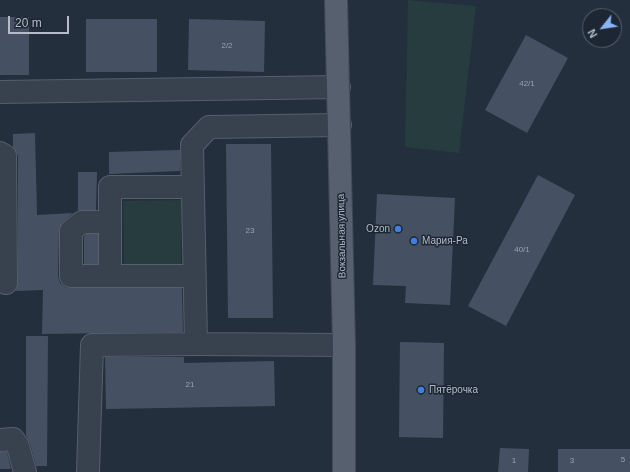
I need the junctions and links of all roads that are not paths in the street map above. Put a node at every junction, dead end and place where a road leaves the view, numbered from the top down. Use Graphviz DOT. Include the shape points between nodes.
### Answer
graph roads {
  1 [pos="336,0"];
  2 [pos="339,88"];
  3 [pos="0,92"];
  4 [pos="340,125"];
  5 [pos="0,153"];
  6 [pos="193,187"];
  7 [pos="110,222"];
  8 [pos="110,276"];
  9 [pos="194,276"];
  10 [pos="6,283"];
  11 [pos="196,344"];
  12 [pos="344,345"];
  13 [pos="0,440"];
  14 [pos="25,472"];
  15 [pos="88,472"];
  16 [pos="344,472"];
  1 -- 2 [label="main road, Вокзальная улица"];
  2 -- 3 [label="lane"];
  2 -- 4 [label="main road, Вокзальная улица"];
  4 -- 6 [label="lane" via="209,127 192,145"];
  4 -- 12 [label="main road, Вокзальная улица"];
  5 -- 10 [label="lane" via="5,156"];
  6 -- 7 [label="lane" via="110,187"];
  6 -- 9 [label="lane"];
  7 -- 8 [label="lane"];
  7 -- 8 [label="lane" via="82,222 71,231 71,276"];
  8 -- 9 [label="lane"];
  9 -- 11 [label="lane"];
  11 -- 12 [label="lane"];
  11 -- 15 [label="lane" via="92,345"];
  12 -- 16 [label="main road, Вокзальная улица"];
  13 -- 14 [label="lane" via="13,439 18,446"];
}
